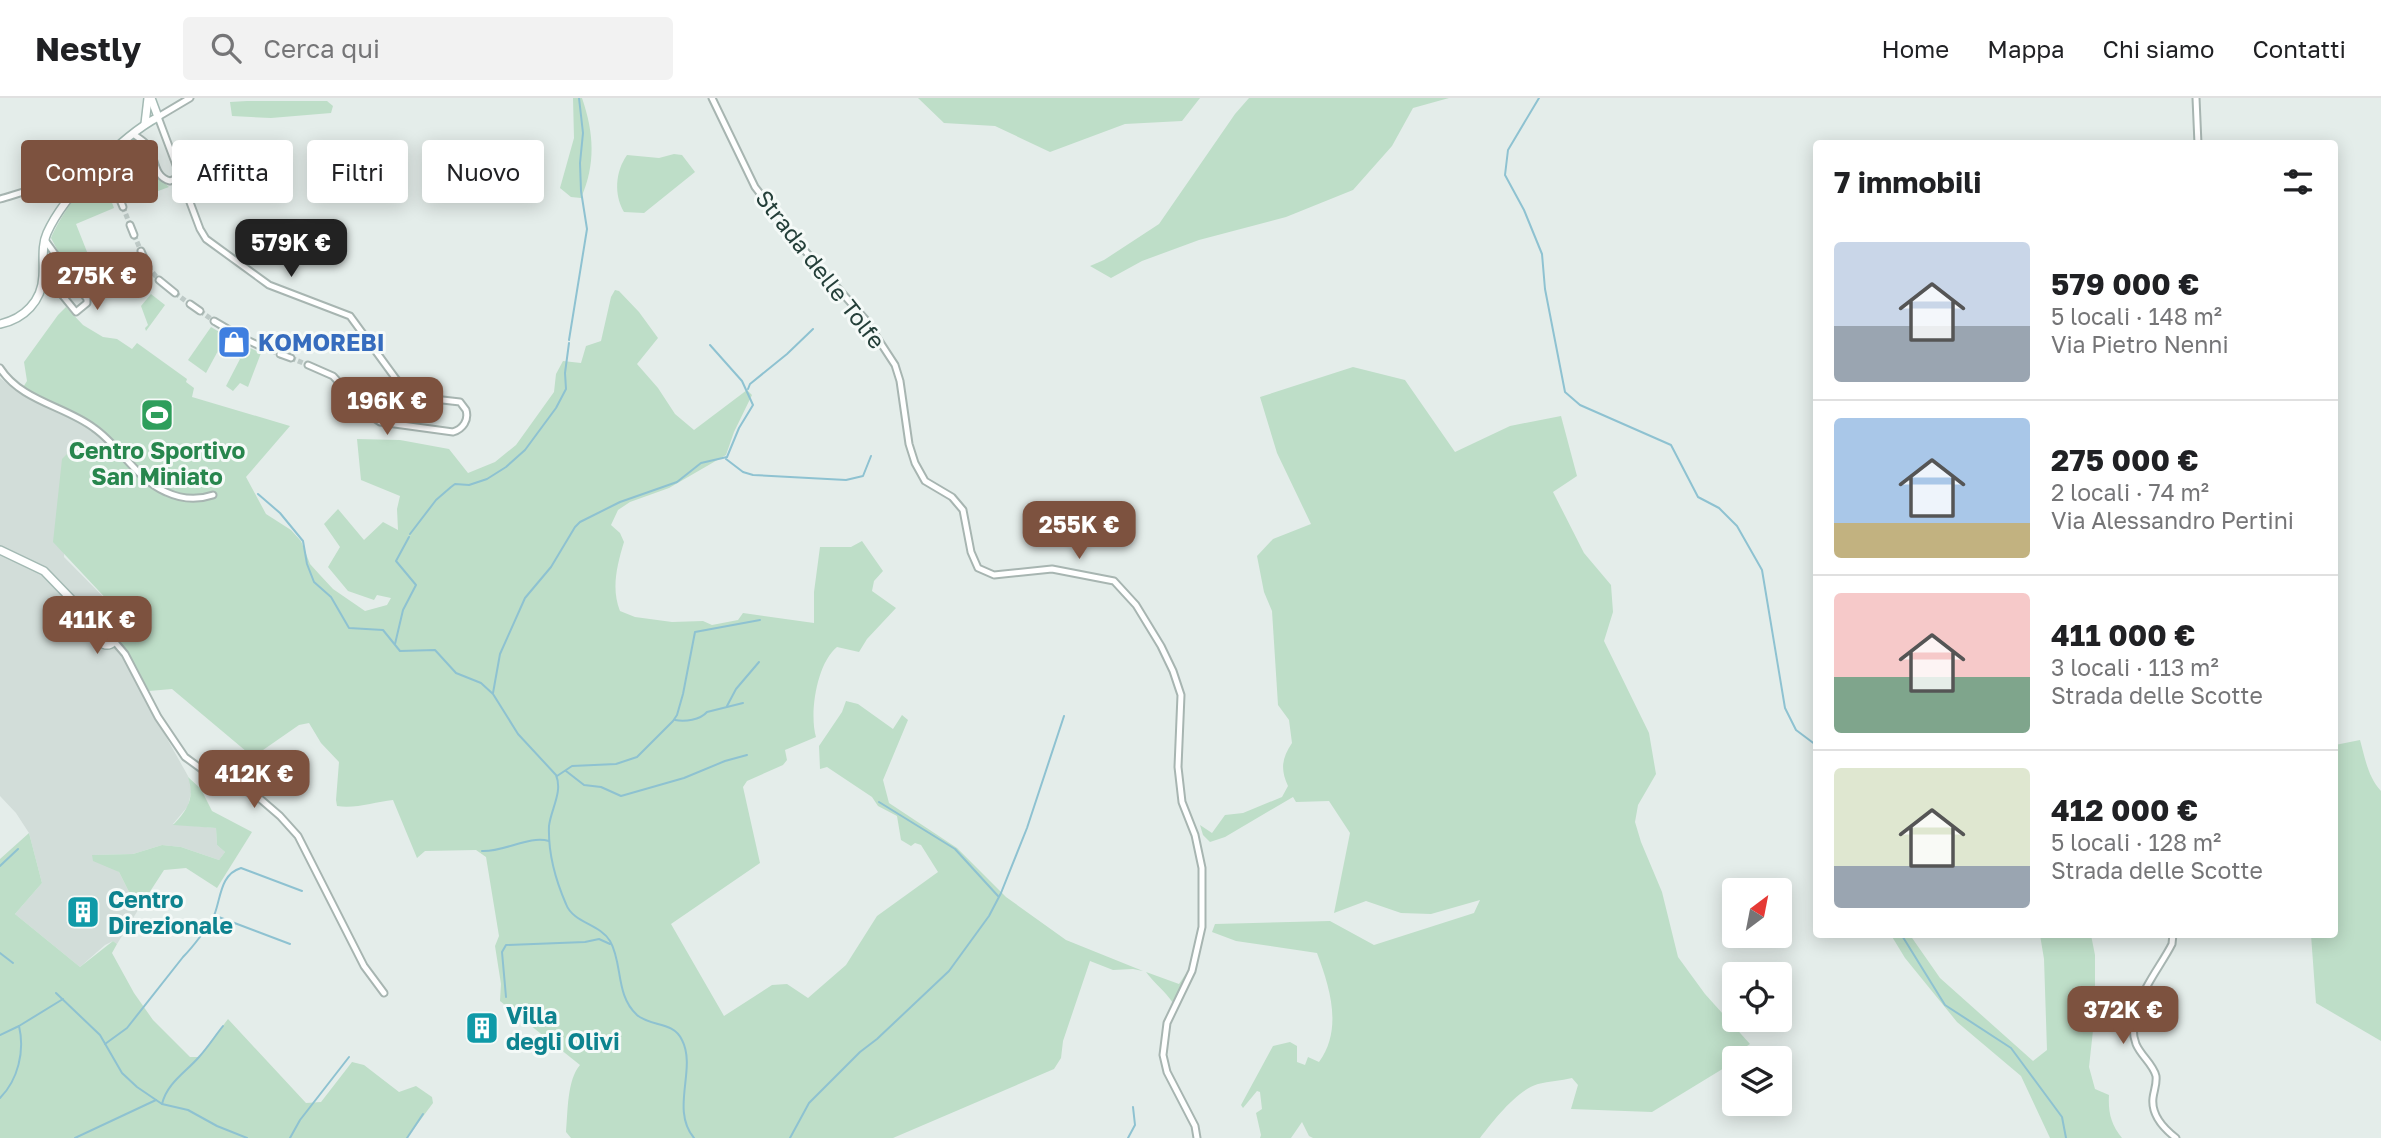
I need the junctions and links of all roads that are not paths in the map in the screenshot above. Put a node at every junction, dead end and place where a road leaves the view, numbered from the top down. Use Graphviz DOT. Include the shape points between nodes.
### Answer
graph roads {
  1 [pos="150,98"];
  2 [pos="190,98"];
  3 [pos="712,98"];
  4 [pos="2196,98"];
  5 [pos="158,117"];
  6 [pos="145,124"];
  7 [pos="133,134"];
  8 [pos="127,140"];
  9 [pos="2198,140"];
  10 [pos="172,155"];
  11 [pos="172,180"];
  12 [pos="21,194"];
  13 [pos="0,199"];
  14 [pos="66,203"];
  15 [pos="121,203"];
  16 [pos="190,203"];
  17 [pos="123,207"];
  18 [pos="130,225"];
  19 [pos="134,235"];
  20 [pos="45,240"];
  21 [pos="141,251"];
  22 [pos="43,256"];
  23 [pos="56,257"];
  24 [pos="148,267"];
  25 [pos="159,280"];
  26 [pos="43,281"];
  27 [pos="175,293"];
  28 [pos="190,304"];
  29 [pos="200,311"];
  30 [pos="214,321"];
  31 [pos="0,324"];
  32 [pos="230,331"];
  33 [pos="246,339"];
  34 [pos="264,348"];
  35 [pos="280,354"];
  36 [pos="291,358"];
  37 [pos="307,365"];
  38 [pos="0,368"];
  39 [pos="213,495"];
  40 [pos="0,550"];
  41 [pos="114,641"];
  42 [pos="2173,938"];
  43 [pos="384,993"];
  44 [pos="1197,1138"];
  45 [pos="2176,1138"];
  1 -- 5 [label="street"];
  1 -- 6 [label="street"];
  2 -- 5 [label="street"];
  3 -- 44 [label="street, Strada delle Tolfe" via="755,187 854,306 895,365 915,463 925,481 963,510 978,568 994,575 1052,569 1114,581 1136,605 1166,654 1181,695 1178,766 1182,802 1199,851 1202,888 1195,959 1167,1023 1163,1055"];
  4 -- 9 [label="street"];
  5 -- 6 [label="street"];
  5 -- 10 [label="street"];
  6 -- 7 [label="street"];
  7 -- 8 [label="street"];
  7 -- 11 [label="street" via="147,145 162,178"];
  12 -- 13 [label="street"];
  14 -- 20 [label="street"];
  15 -- 17 [label="street"];
  16 -- 37 [label="street" via="208,241 272,286 348,314 403,387 421,397 460,402 467,416 453,432 383,423 368,414 333,376"];
  18 -- 19 [label="street"];
  20 -- 22 [label="street"];
  20 -- 23 [label="street"];
  21 -- 24 [label="street"];
  22 -- 23 [label="street"];
  22 -- 26 [label="street"];
  23 -- 26 [label="street" via="87,303 76,312 54,285"];
  25 -- 27 [label="street"];
  26 -- 31 [label="street" via="29,309"];
  28 -- 29 [label="street"];
  30 -- 32 [label="street"];
  33 -- 34 [label="street"];
  35 -- 36 [label="street"];
  38 -- 39 [label="street" via="24,390 92,426 158,488 187,498"];
  40 -- 41 [label="street" via="44,571 102,631 113,631"];
  41 -- 43 [label="street" via="185,757 204,772 258,797 298,836 364,966"];
  42 -- 45 [label="street" via="2137,1010 2134,1034 2156,1078 2153,1110"];
}
